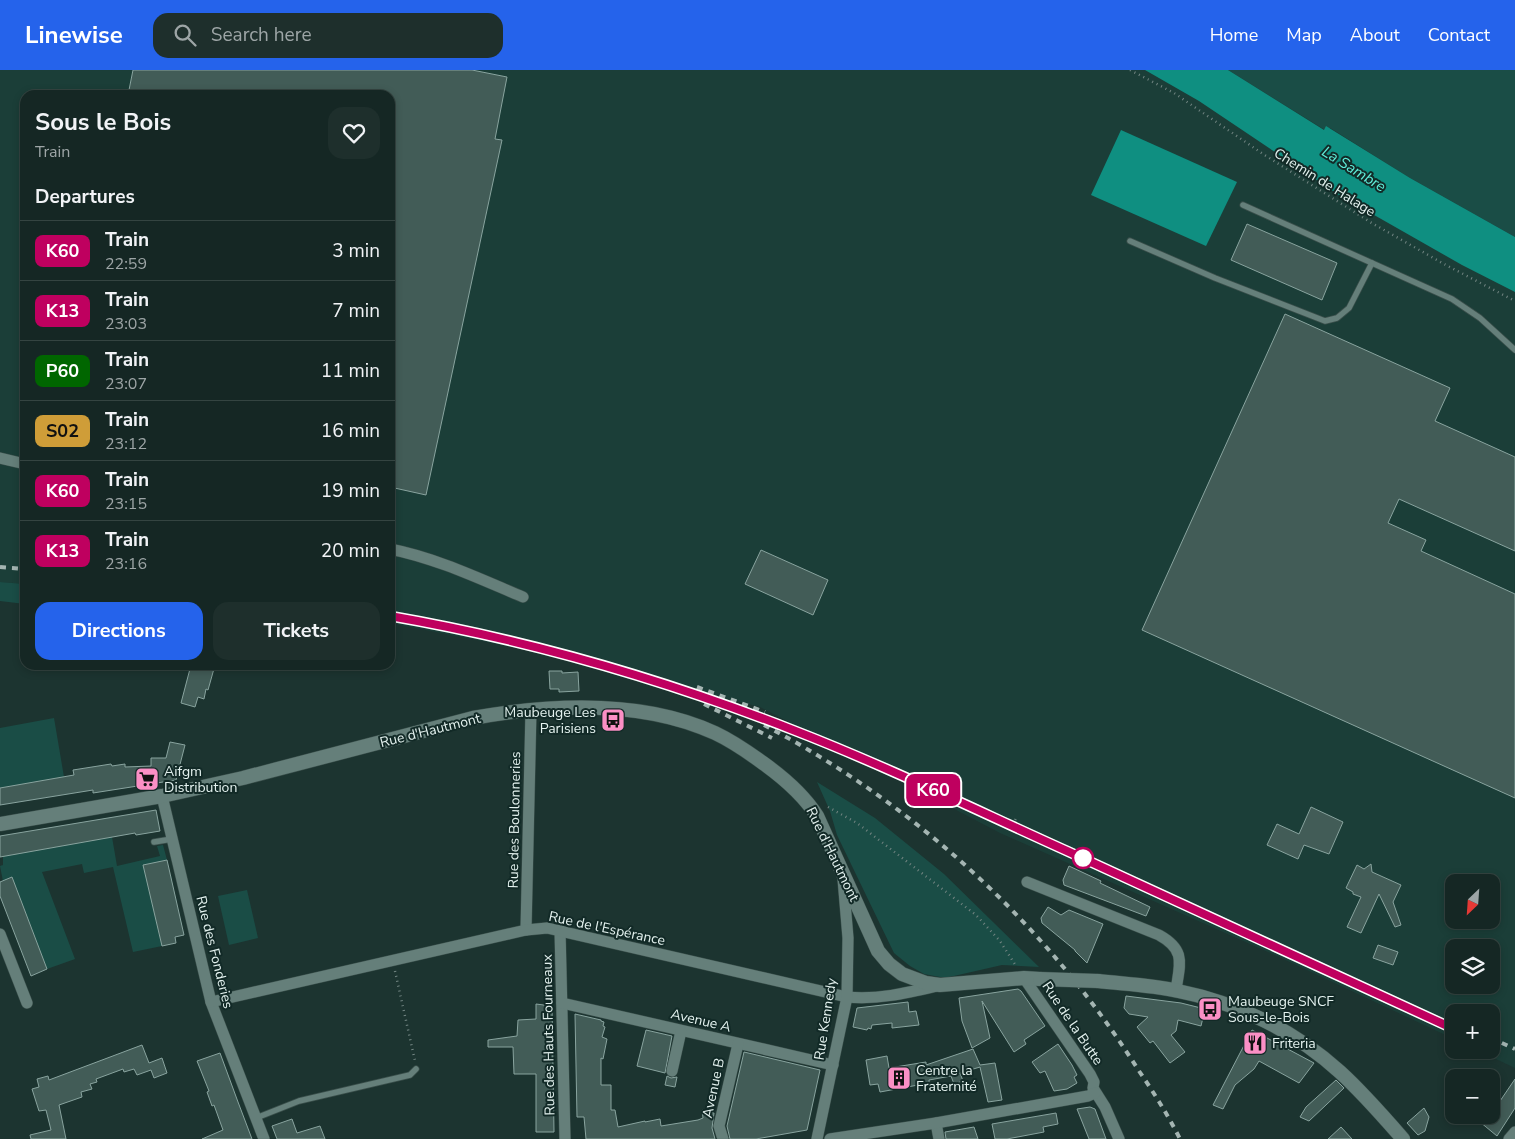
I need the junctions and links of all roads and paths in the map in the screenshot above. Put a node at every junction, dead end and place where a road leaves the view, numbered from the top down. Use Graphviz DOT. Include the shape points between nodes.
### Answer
graph roads {
  1 [pos="1130,70"];
  2 [pos="1243,205"];
  3 [pos="1130,241"];
  4 [pos="1372,263"];
  5 [pos="1515,301"];
  6 [pos="1515,350"];
  7 [pos="0,458"];
  8 [pos="20,463"];
  9 [pos="395,551"];
  10 [pos="523,597"];
  11 [pos="531,710"];
  12 [pos="162,796"];
  13 [pos="810,804"];
  14 [pos="1017,816"];
  15 [pos="0,824"];
  16 [pos="1011,829"];
  17 [pos="172,838"];
  18 [pos="154,842"];
  19 [pos="842,872"];
  20 [pos="1027,882"];
  21 [pos="526,930"];
  22 [pos="560,930"];
  23 [pos="0,934"];
  24 [pos="393,960"];
  25 [pos="1024,978"];
  26 [pos="940,985"];
  27 [pos="1176,990"];
  28 [pos="846,997"];
  29 [pos="210,1002"];
  30 [pos="27,1003"];
  31 [pos="562,1003"];
  32 [pos="681,1031"];
  33 [pos="738,1044"];
  34 [pos="833,1065"];
  35 [pos="416,1070"];
  36 [pos="672,1071"];
  37 [pos="1095,1093"];
  38 [pos="256,1118"];
  39 [pos="936,1123"];
  40 [pos="1515,1132"];
  41 [pos="264,1139"];
  42 [pos="565,1139"];
  43 [pos="723,1139"];
  44 [pos="818,1139"];
  45 [pos="830,1139"];
  46 [pos="938,1139"];
  47 [pos="1119,1139"];
  48 [pos="1403,1139"];
  49 [pos="1509,1139"];
  1 -- 5 [label="path, Chemin de Halage" via="1174,93 1370,222"];
  2 -- 4 [label="lane"];
  3 -- 4 [label="lane" via="1326,321 1337,318 1349,308"];
  4 -- 6 [label="lane" via="1452,299 1480,318"];
  7 -- 8 [label="street"];
  9 -- 10 [label="street"];
  11 -- 12 [label="street, Rue d'Hautmont" via="473,718"];
  11 -- 13 [label="street, Rue d'Hautmont" via="611,708 655,713 686,722 716,733 751,754"];
  11 -- 21 [label="street, Rue des Boulonneries"];
  12 -- 15 [label="street, Rue d'Hautmont"];
  12 -- 17 [label="street, Rue des Fonderies"];
  13 -- 19 [label="street, Rue d'Hautmont"];
  13 -- 25 [label="path" via="826,806 857,823 976,915 1000,941"];
  14 -- 16 [label="path"];
  17 -- 18 [label="lane"];
  17 -- 29 [label="street, Rue des Fonderies"];
  19 -- 26 [label="street, Rue d'Hautmont" via="878,951 889,964 902,974"];
  19 -- 28 [label="street, Rue Kennedy" via="848,938"];
  20 -- 27 [label="street" via="1168,940 1179,953"];
  21 -- 22 [label="street, Rue de l'Espérance"];
  21 -- 24 [label="street, Rue de l'Espérance"];
  22 -- 28 [label="street, Rue de l'Espérance"];
  22 -- 31 [label="street, Rue des Hauts Fourneaux"];
  23 -- 30 [label="street"];
  24 -- 29 [label="street, Rue de l'Espérance"];
  24 -- 35 [label="path"];
  25 -- 26 [label="street, Rue d'Hautmont"];
  25 -- 27 [label="street, Rue d'Hautmont, bridge" via="1098,981"];
  25 -- 37 [label="street, Rue de la Butte" via="1090,1074"];
  26 -- 28 [label="street, Rue de l'Espérance" via="899,995"];
  27 -- 48 [label="street, Rue d'Hautmont" via="1216,1000 1263,1019 1318,1054 1368,1100"];
  28 -- 34 [label="street, Rue Kennedy"];
  29 -- 38 [label="street, Rue des Fonderies"];
  31 -- 32 [label="street, Avenue A"];
  31 -- 42 [label="street, Rue des Hauts Fourneaux"];
  32 -- 33 [label="street, Avenue A"];
  32 -- 36 [label="street"];
  33 -- 34 [label="street, Avenue A"];
  33 -- 43 [label="street, Avenue B" via="720,1126"];
  34 -- 44 [label="street, Rue Kennedy"];
  35 -- 38 [label="lane" via="410,1075 299,1101"];
  37 -- 39 [label="street"];
  37 -- 47 [label="street, Rue de la Butte"];
  38 -- 41 [label="street, Rue des Fonderies"];
  39 -- 45 [label="street"];
  39 -- 46 [label="street"];
  40 -- 49 [label="street"];
}
